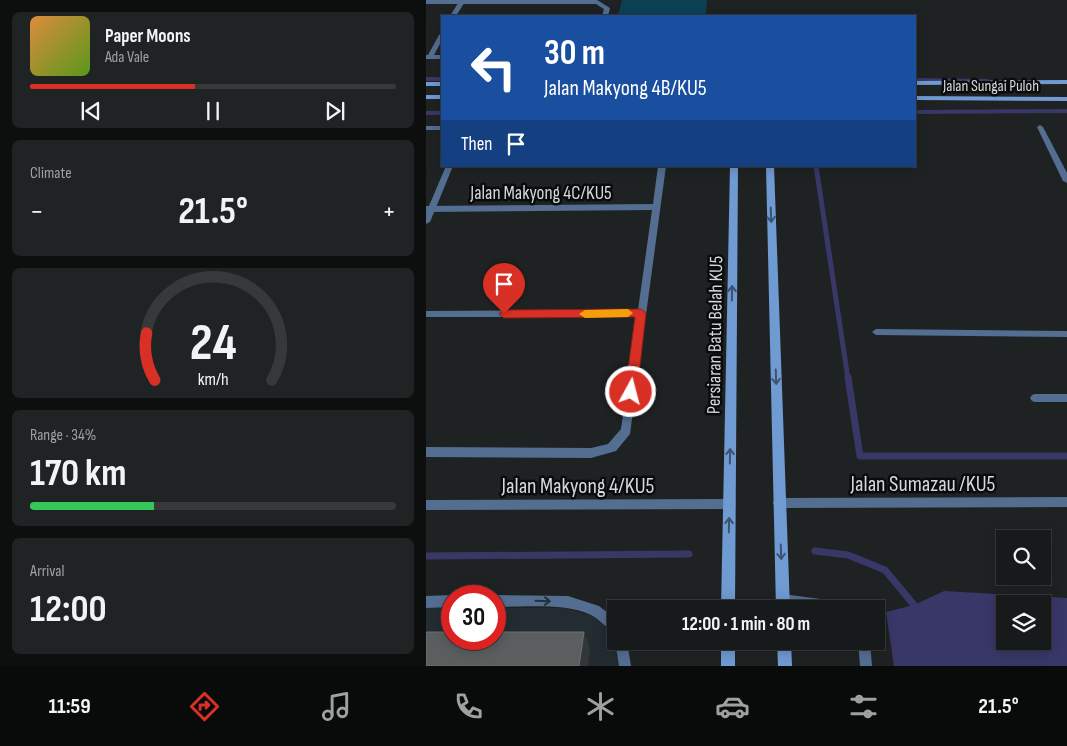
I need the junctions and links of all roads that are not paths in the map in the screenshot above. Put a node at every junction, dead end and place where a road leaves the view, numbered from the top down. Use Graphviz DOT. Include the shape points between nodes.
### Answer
graph roads {
  1 [pos="462,1"];
  2 [pos="597,1"];
  3 [pos="426,2"];
  4 [pos="454,15"];
  5 [pos="605,15"];
  6 [pos="441,38"];
  7 [pos="428,57"];
  8 [pos="441,57"];
  9 [pos="916,82"];
  10 [pos="1067,82"];
  11 [pos="426,84"];
  12 [pos="441,84"];
  13 [pos="426,97"];
  14 [pos="441,98"];
  15 [pos="916,98"];
  16 [pos="1067,98"];
  17 [pos="1040,127"];
  18 [pos="426,128"];
  19 [pos="441,128"];
  20 [pos="450,167"];
  21 [pos="662,167"];
  22 [pos="734,167"];
  23 [pos="770,167"];
  24 [pos="1067,181"];
  25 [pos="656,207"];
  26 [pos="429,209"];
  27 [pos="426,222"];
  28 [pos="641,313"];
  29 [pos="426,314"];
  30 [pos="876,332"];
  31 [pos="1067,334"];
  32 [pos="1035,398"];
  33 [pos="1067,398"];
  34 [pos="426,452"];
  35 [pos="1067,502"];
  36 [pos="779,503"];
  37 [pos="730,504"];
  38 [pos="426,505"];
  39 [pos="728,600"];
  40 [pos="783,600"];
  41 [pos="441,601"];
  42 [pos="506,601"];
  43 [pos="426,602"];
  44 [pos="607,620"];
  45 [pos="623,650"];
  46 [pos="728,650"];
  47 [pos="784,650"];
  48 [pos="865,650"];
  49 [pos="625,666"];
  50 [pos="728,666"];
  51 [pos="785,666"];
  52 [pos="866,666"];
  1 -- 2 [label="street"];
  1 -- 3 [label="street"];
  1 -- 4 [label="lane"];
  2 -- 5 [label="street" via="607,8"];
  6 -- 7 [label="lane"];
  7 -- 8 [label="street"];
  9 -- 10 [label="street"];
  11 -- 12 [label="street"];
  13 -- 14 [label="street"];
  15 -- 16 [label="street, Jalan Sungai Puloh"];
  17 -- 24 [label="lane"];
  18 -- 19 [label="street"];
  20 -- 26 [label="lane"];
  21 -- 25 [label="street"];
  37 -- 22 [label="street, Persiaran Batu Belah KU5, one-way"];
  23 -- 36 [label="street, one-way"];
  25 -- 26 [label="street, Jalan Makyong 4C/KU5"];
  25 -- 28 [label="street"];
  26 -- 27 [label="lane"];
  28 -- 29 [label="street"];
  28 -- 34 [label="street" via="626,431 612,448 590,452"];
  30 -- 31 [label="lane"];
  32 -- 33 [label="lane"];
  35 -- 36 [label="street, Jalan Sumazau /KU5"];
  36 -- 40 [label="street, one-way"];
  37 -- 38 [label="street, Jalan Makyong 4/KU5"];
  39 -- 37 [label="street, Persiaran Batu Belah KU5, one-way"];
  41 -- 43 [label="lane"];
  42 -- 44 [label="lane, one-way" via="568,602 595,610"];
  45 -- 49 [label="lane"];
  46 -- 50 [label="street"];
  47 -- 51 [label="street"];
  48 -- 52 [label="lane"];
}
